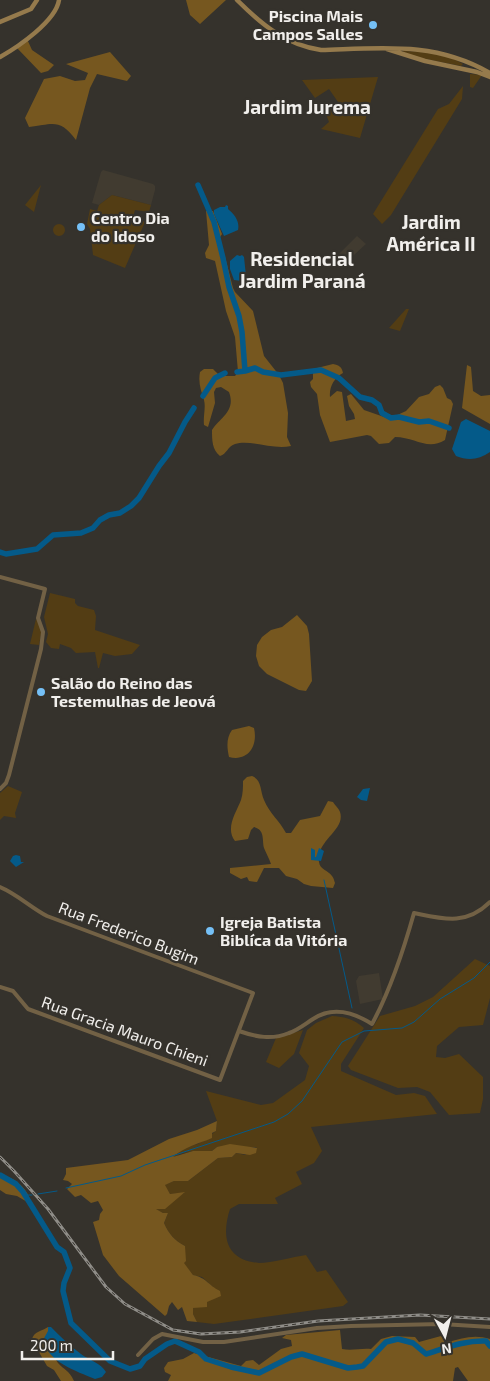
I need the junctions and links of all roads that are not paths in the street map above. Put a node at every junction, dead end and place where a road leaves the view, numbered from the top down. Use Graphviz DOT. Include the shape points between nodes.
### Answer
graph roads {
  1 [pos="37,0"];
  2 [pos="59,0"];
  3 [pos="237,0"];
  4 [pos="0,22"];
  5 [pos="383,48"];
  6 [pos="416,49"];
  7 [pos="391,50"];
  8 [pos="0,57"];
  9 [pos="454,57"];
  10 [pos="475,65"];
  11 [pos="482,68"];
  12 [pos="460,69"];
  13 [pos="466,70"];
  14 [pos="490,73"];
  15 [pos="483,74"];
  16 [pos="490,78"];
  17 [pos="0,577"];
  18 [pos="0,790"];
  19 [pos="0,887"];
  20 [pos="490,902"];
  21 [pos="0,987"];
  22 [pos="239,1031"];
  23 [pos="490,1327"];
  24 [pos="138,1355"];
  1 -- 4 [label="main road" via="31,9"];
  2 -- 8 [label="main road" via="54,14"];
  3 -- 5 [label="main road" via="260,22 297,44 321,50"];
  5 -- 6 [label="main road"];
  5 -- 7 [label="main road"];
  6 -- 7 [label="main road"];
  6 -- 9 [label="main road"];
  7 -- 12 [label="main road"];
  9 -- 10 [label="main road"];
  9 -- 12 [label="main road" via="463,63"];
  10 -- 11 [label="main road"];
  10 -- 13 [label="main road" via="468,65"];
  11 -- 14 [label="main road"];
  11 -- 15 [label="main road"];
  12 -- 13 [label="main road"];
  13 -- 15 [label="main road"];
  15 -- 16 [label="main road"];
  17 -- 18 [label="street" via="45,589 38,618 44,632 42,643 10,775"];
  19 -- 22 [label="street, Rua Frederico Bugim" via="47,916 253,994"];
  20 -- 22 [label="street" via="471,916 450,920 414,913 387,997 372,1024 357,1015 340,1011 322,1015 299,1029 277,1036 254,1036"];
  21 -- 22 [label="street, Rua Gracia Mauro Chieni" via="13,991 28,1009 220,1080"];
  23 -- 24 [label="street" via="442,1324 351,1326 224,1342 203,1342 162,1334"];
}
